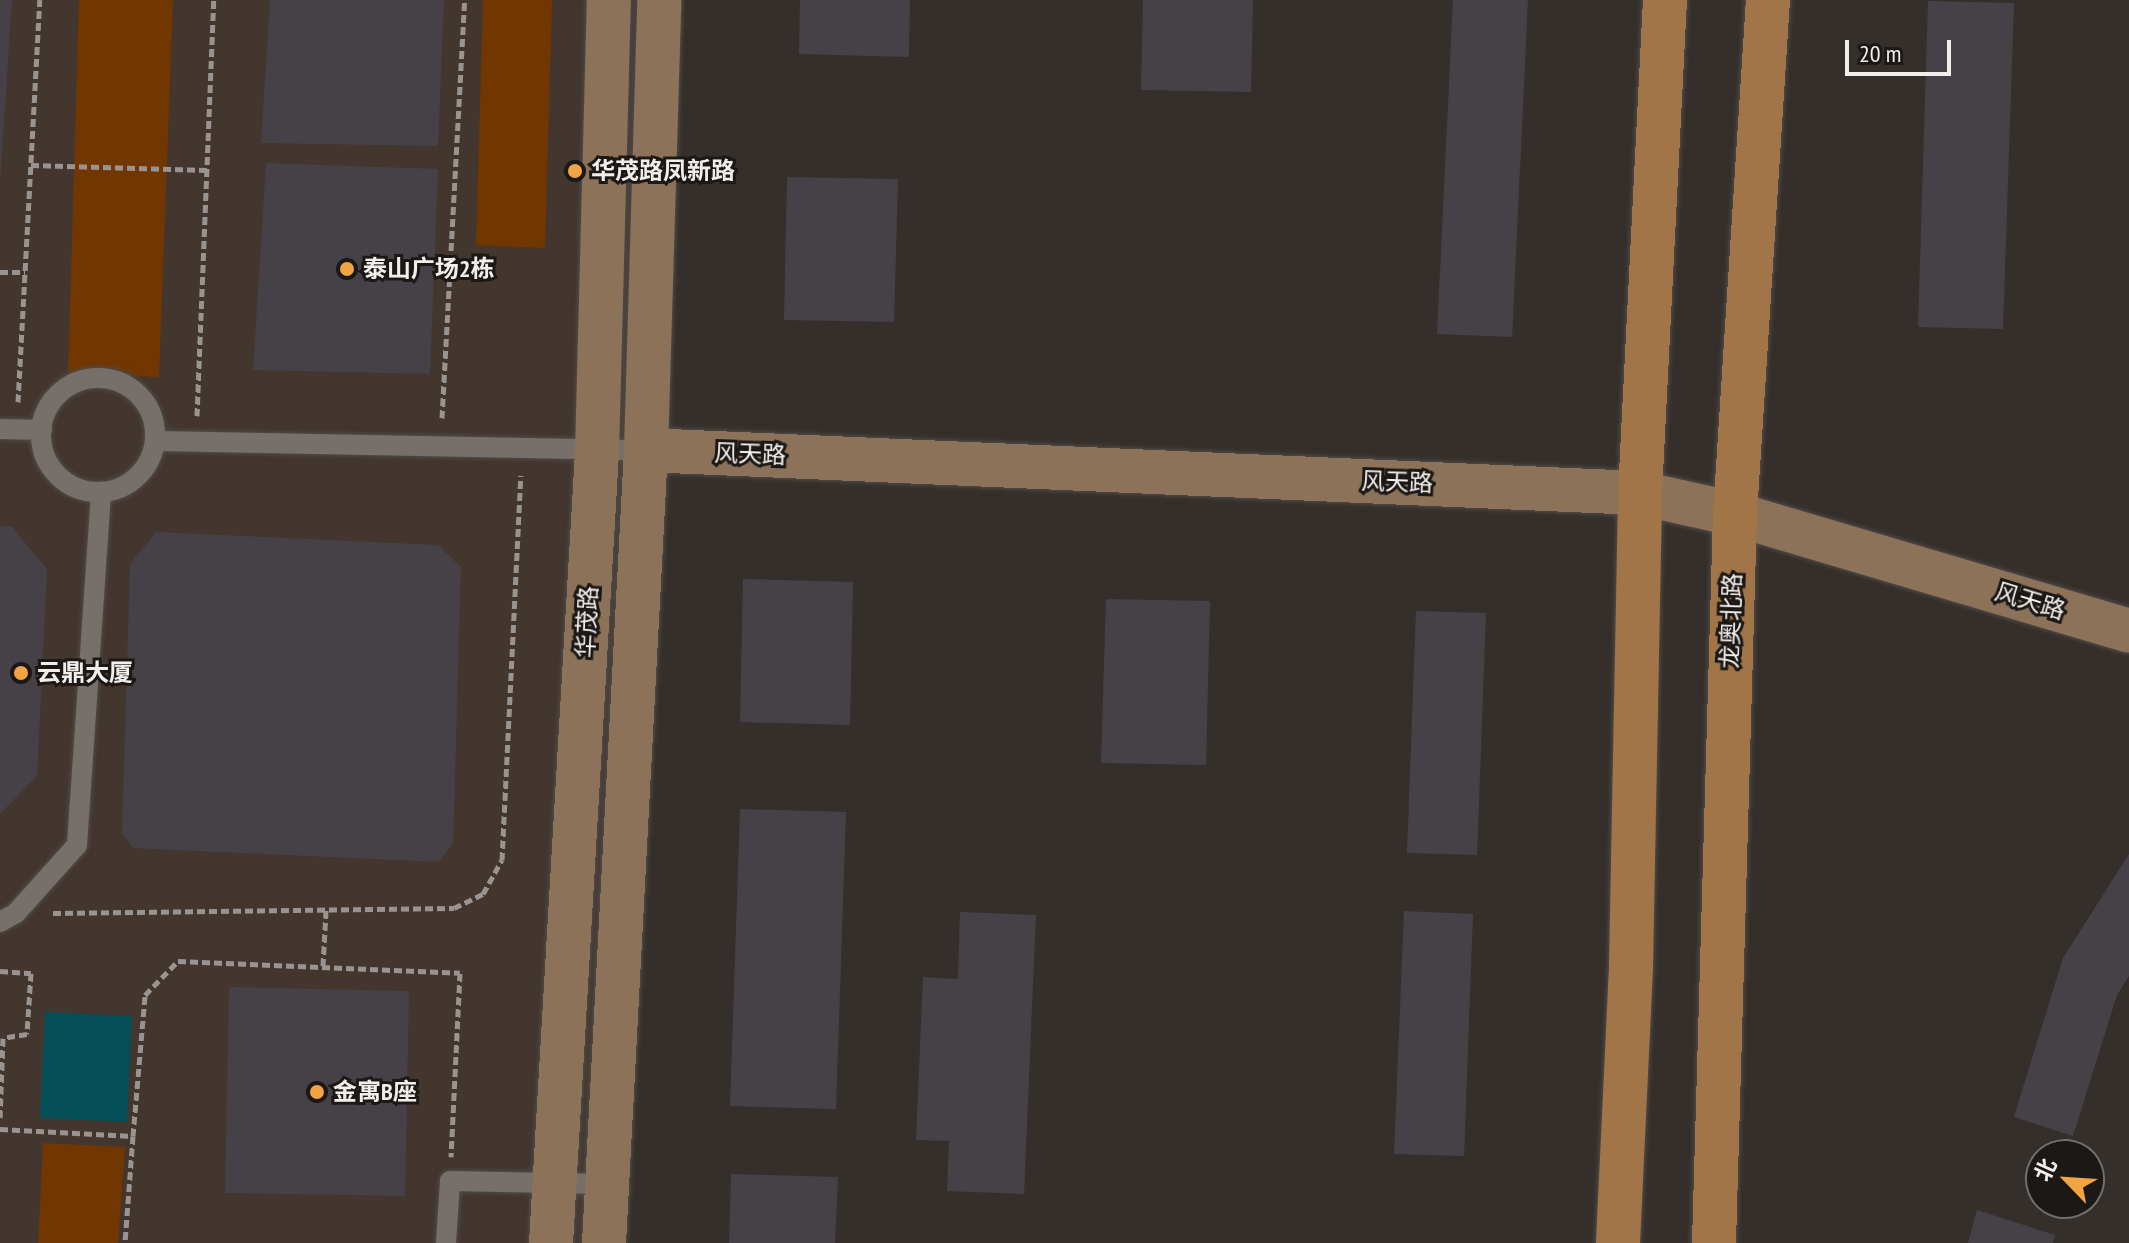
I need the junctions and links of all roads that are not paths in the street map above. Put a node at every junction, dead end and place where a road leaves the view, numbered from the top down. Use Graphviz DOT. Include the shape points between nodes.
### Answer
graph roads {
  1 [pos="609,0"];
  2 [pos="659,0"];
  3 [pos="1665,0"];
  4 [pos="1768,0"];
  5 [pos="8,429"];
  6 [pos="42,430"];
  7 [pos="155,441"];
  8 [pos="646,450"];
  9 [pos="597,452"];
  10 [pos="101,492"];
  11 [pos="1640,493"];
  12 [pos="1735,514"];
  13 [pos="2129,631"];
  14 [pos="8,918"];
  15 [pos="554,1183"];
  16 [pos="606,1184"];
  17 [pos="446,1243"];
  18 [pos="551,1243"];
  19 [pos="604,1243"];
  20 [pos="1618,1243"];
  21 [pos="1714,1243"];
  1 -- 9 [label="street, 华茂路"];
  2 -- 8 [label="street, 华茂路"];
  3 -- 11 [label="main road"];
  4 -- 12 [label="main road, 龙奥北路"];
  5 -- 6 [label="lane"];
  6 -- 7 [label="lane" via="57,395 72,384 109,378 141,396 151,412"];
  6 -- 10 [label="lane" via="51,467 64,481"];
  7 -- 9 [label="lane"];
  7 -- 10 [label="lane" via="135,479"];
  8 -- 9 [label="lane"];
  8 -- 11 [label="street, 风天路"];
  8 -- 16 [label="street, 华茂路"];
  9 -- 15 [label="street, 华茂路"];
  10 -- 14 [label="lane" via="77,845"];
  11 -- 12 [label="street, 风天路"];
  11 -- 20 [label="main road" via="1631,966"];
  12 -- 13 [label="street, 风天路"];
  12 -- 21 [label="main road, 龙奥北路"];
  15 -- 16 [label="lane"];
  15 -- 17 [label="lane" via="450,1181"];
  15 -- 18 [label="street, 华茂路"];
  16 -- 19 [label="street, 华茂路"];
}
